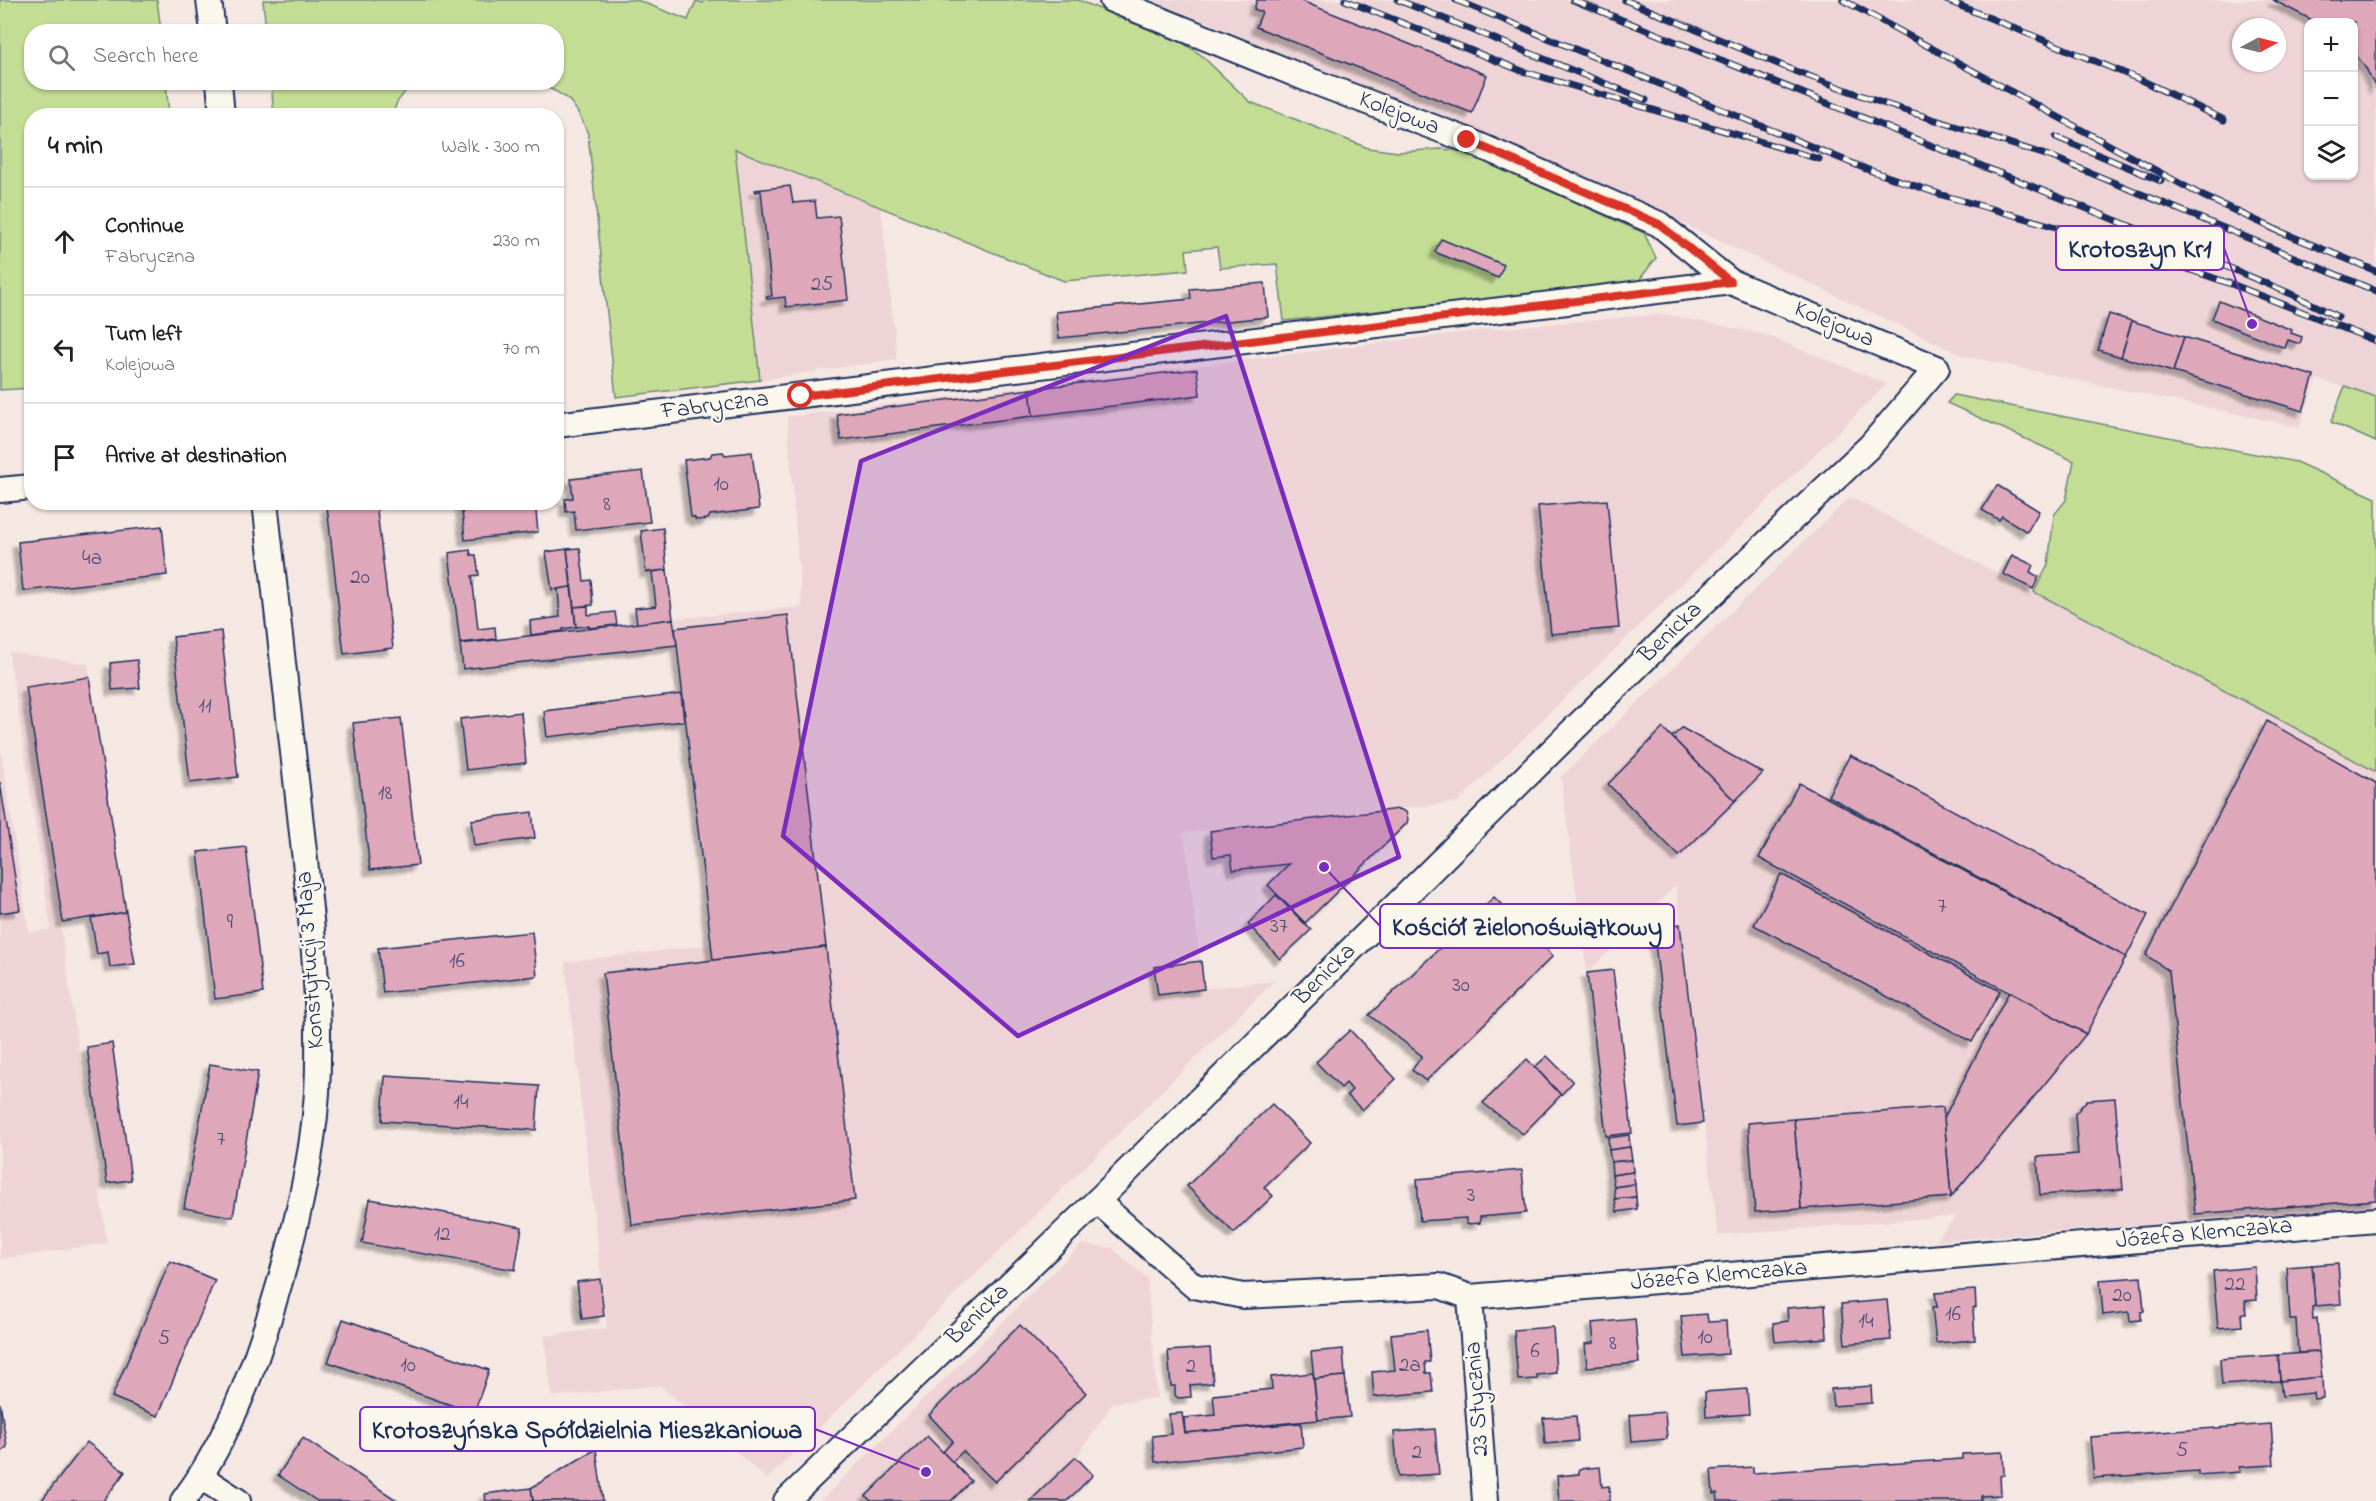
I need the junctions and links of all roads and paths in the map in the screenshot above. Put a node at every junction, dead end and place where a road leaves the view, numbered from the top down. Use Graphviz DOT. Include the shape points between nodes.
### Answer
graph roads {
  1 [pos="209,0"];
  2 [pos="1112,0"];
  3 [pos="212,24"];
  4 [pos="220,90"];
  5 [pos="221,108"];
  6 [pos="1731,282"];
  7 [pos="1937,368"];
  8 [pos="564,424"];
  9 [pos="24,488"];
  10 [pos="0,490"];
  11 [pos="265,510"];
  12 [pos="1097,1201"];
  13 [pos="2376,1220"];
  14 [pos="1470,1297"];
  15 [pos="201,1477"];
  16 [pos="183,1501"];
  17 [pos="238,1501"];
  18 [pos="786,1501"];
  19 [pos="1485,1501"];
  1 -- 3 [label="street"];
  2 -- 6 [label="street, Kolejowa" via="1467,140 1659,224"];
  4 -- 5 [label="street"];
  6 -- 7 [label="street, Kolejowa"];
  6 -- 8 [label="street, Fabryczna"];
  7 -- 12 [label="street, Benicka" via="1870,446 1668,636"];
  9 -- 10 [label="street"];
  11 -- 15 [label="street, Konstytucji 3 Maja" via="312,922 319,1007 317,1094 309,1161 260,1349 229,1424"];
  12 -- 14 [label="street, Józefa Klemczaka" via="1194,1286 1243,1296 1439,1286"];
  12 -- 18 [label="street, Benicka"];
  13 -- 14 [label="street, Józefa Klemczaka"];
  14 -- 19 [label="street, 23 Stycznia"];
  15 -- 16 [label="street, Konstytucji 3 Maja"];
  15 -- 17 [label="street"];
}
